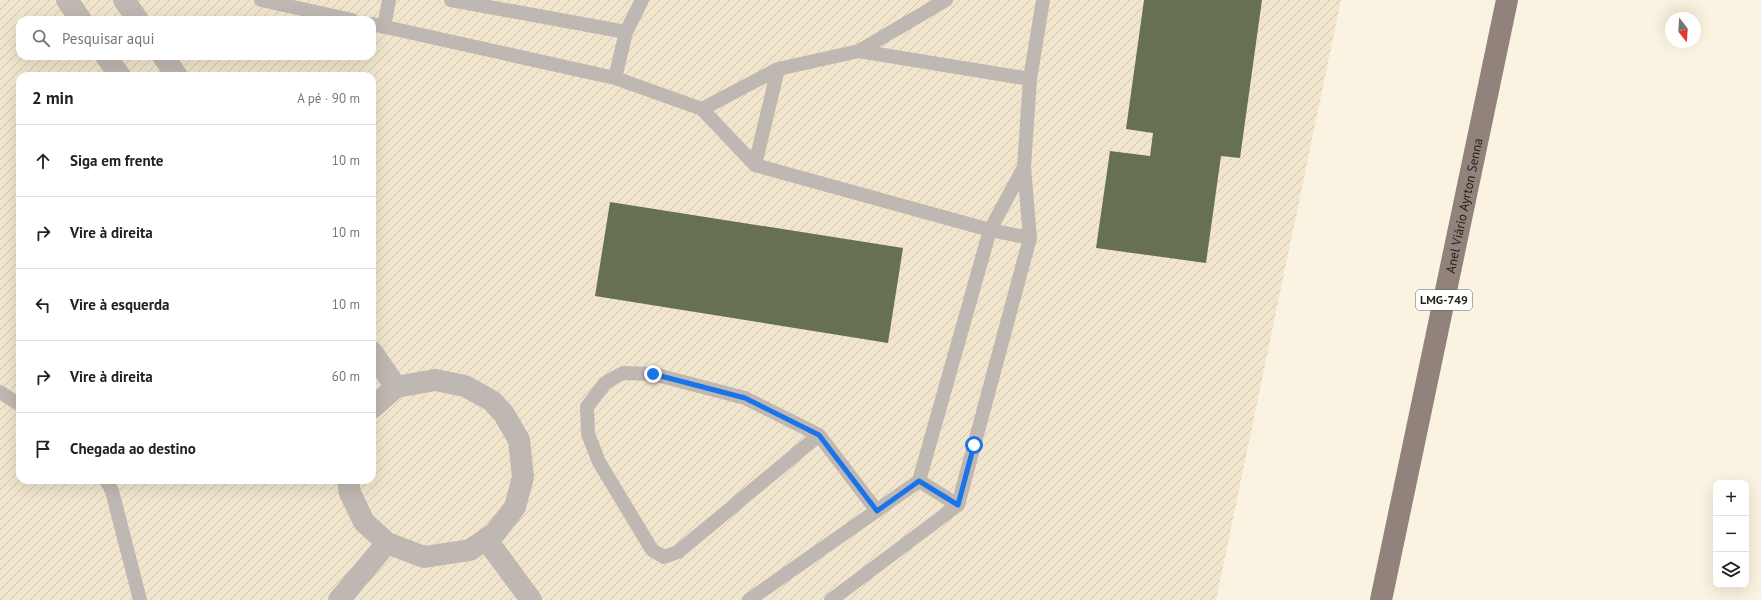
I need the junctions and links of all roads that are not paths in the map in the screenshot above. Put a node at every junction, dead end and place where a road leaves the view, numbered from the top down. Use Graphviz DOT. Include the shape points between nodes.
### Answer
graph roads {
  1 [pos="67,0"];
  2 [pos="124,0"];
  3 [pos="261,0"];
  4 [pos="389,0"];
  5 [pos="451,0"];
  6 [pos="642,0"];
  7 [pos="946,0"];
  8 [pos="1043,0"];
  9 [pos="1507,0"];
  10 [pos="78,16"];
  11 [pos="135,16"];
  12 [pos="334,16"];
  13 [pos="378,26"];
  14 [pos="626,32"];
  15 [pos="859,51"];
  16 [pos="109,60"];
  17 [pos="166,60"];
  18 [pos="778,69"];
  19 [pos="117,72"];
  20 [pos="174,72"];
  21 [pos="615,78"];
  22 [pos="1030,79"];
  23 [pos="702,108"];
  24 [pos="755,165"];
  25 [pos="1024,167"];
  26 [pos="990,230"];
  27 [pos="1030,238"];
  28 [pos="376,358"];
  29 [pos="396,387"];
  30 [pos="0,392"];
  31 [pos="16,402"];
  32 [pos="376,404"];
  33 [pos="819,435"];
  34 [pos="919,481"];
  35 [pos="108,484"];
  36 [pos="349,484"];
  37 [pos="958,505"];
  38 [pos="877,511"];
  39 [pos="486,539"];
  40 [pos="387,543"];
  41 [pos="140,600"];
  42 [pos="339,600"];
  43 [pos="531,600"];
  44 [pos="748,600"];
  45 [pos="831,600"];
  46 [pos="1381,600"];
  1 -- 10 [label="street"];
  2 -- 11 [label="street"];
  3 -- 12 [label="lane"];
  4 -- 13 [label="lane"];
  5 -- 14 [label="lane"];
  6 -- 14 [label="lane"];
  7 -- 15 [label="lane"];
  8 -- 22 [label="lane"];
  9 -- 46 [label="main road, Anel Viário Ayrton Senna / LMG-749"];
  13 -- 21 [label="lane"];
  14 -- 21 [label="lane"];
  15 -- 18 [label="lane"];
  15 -- 22 [label="lane"];
  16 -- 19 [label="street"];
  17 -- 20 [label="street"];
  18 -- 23 [label="lane"];
  18 -- 24 [label="lane"];
  21 -- 23 [label="lane"];
  22 -- 25 [label="lane"];
  23 -- 24 [label="lane"];
  24 -- 26 [label="lane"];
  25 -- 26 [label="lane"];
  25 -- 27 [label="lane"];
  26 -- 27 [label="lane"];
  26 -- 34 [label="lane"];
  27 -- 37 [label="lane"];
  28 -- 29 [label="street"];
  29 -- 32 [label="street"];
  29 -- 39 [label="street" via="435,380 465,386 492,401 504,414 519,440 523,477 515,507 495,533"];
  30 -- 31 [label="lane"];
  33 -- 33 [label="lane" via="678,552 664,557 652,550 599,462 588,434 587,407 605,383 623,373 653,374 745,398"];
  33 -- 38 [label="lane"];
  34 -- 37 [label="lane"];
  34 -- 38 [label="lane"];
  35 -- 41 [label="lane"];
  36 -- 40 [label="street" via="350,493 364,522"];
  37 -- 45 [label="lane"];
  38 -- 44 [label="lane"];
  39 -- 40 [label="street" via="470,550 424,556"];
  39 -- 43 [label="street"];
  40 -- 42 [label="street"];
}
